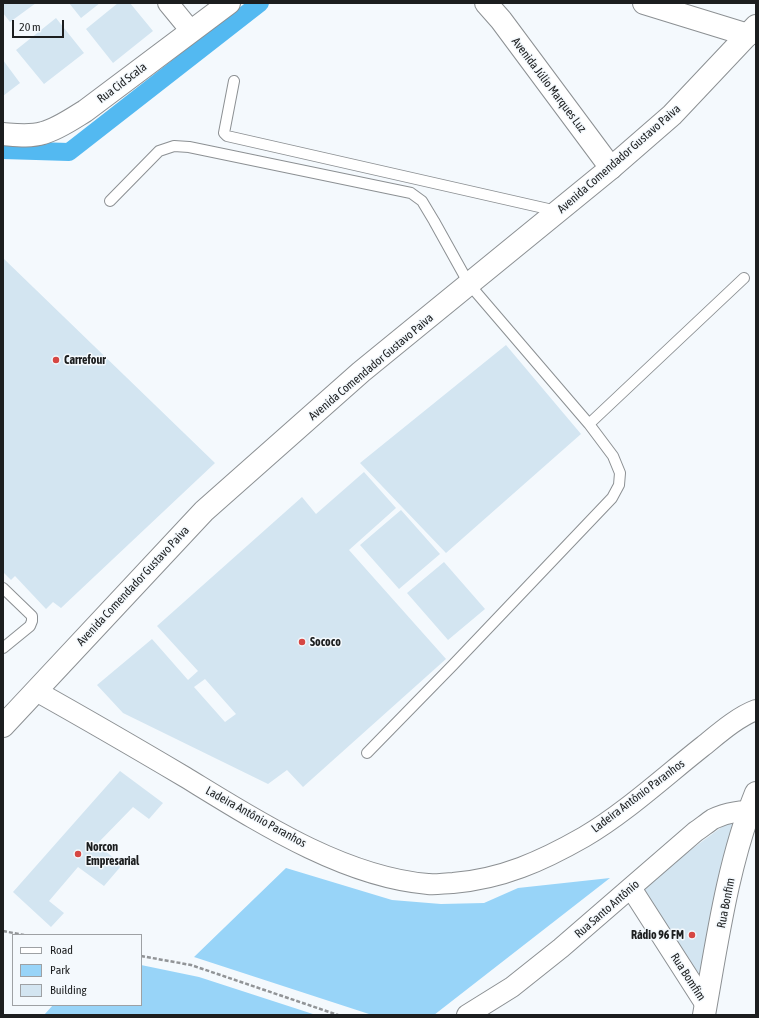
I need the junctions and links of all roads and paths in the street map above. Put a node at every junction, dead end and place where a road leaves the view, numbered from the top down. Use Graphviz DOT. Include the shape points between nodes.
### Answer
graph roads {
  1 [pos="168,3"];
  2 [pos="228,3"];
  3 [pos="486,3"];
  4 [pos="644,3"];
  5 [pos="191,31"];
  6 [pos="752,31"];
  7 [pos="234,81"];
  8 [pos="3,134"];
  9 [pos="611,168"];
  10 [pos="110,201"];
  11 [pos="558,211"];
  12 [pos="744,278"];
  13 [pos="469,284"];
  14 [pos="589,424"];
  15 [pos="3,588"];
  16 [pos="3,648"];
  17 [pos="36,691"];
  18 [pos="756,710"];
  19 [pos="3,726"];
  20 [pos="366,753"];
  21 [pos="754,806"];
  22 [pos="631,888"];
  23 [pos="3,931"];
  24 [pos="19,934"];
  25 [pos="142,956"];
  26 [pos="705,1010"];
  27 [pos="338,1015"];
  28 [pos="467,1015"];
  1 -- 5 [label="street"];
  2 -- 5 [label="main road, Rua Cid Scala"];
  3 -- 9 [label="main road, Avenida Júlio Marques Luz"];
  4 -- 6 [label="main road"];
  5 -- 8 [label="main road, Rua Cid Scala" via="62,125 30,135"];
  6 -- 9 [label="main road, Avenida Comendador Gustavo Paiva" via="672,115"];
  7 -- 11 [label="lane" via="224,133 227,136"];
  9 -- 11 [label="main road, Avenida Comendador Gustavo Paiva"];
  10 -- 13 [label="lane" via="159,152 174,146 411,193 422,201"];
  11 -- 13 [label="main road, Avenida Comendador Gustavo Paiva"];
  12 -- 14 [label="lane"];
  13 -- 14 [label="lane"];
  13 -- 17 [label="main road, Avenida Comendador Gustavo Paiva" via="361,372 204,511"];
  14 -- 20 [label="lane" via="613,456 620,472 619,484 612,498"];
  15 -- 16 [label="lane" via="32,616 30,626"];
  17 -- 18 [label="street, Ladeira Antônio Paranhos" via="274,830 340,862 394,879 430,884 475,881 518,869 557,852 616,816 726,728"];
  17 -- 19 [label="main road, Avenida Comendador Gustavo Paiva"];
  21 -- 22 [label="street, Rua Santo Antônio" via="714,819 695,832"];
  21 -- 26 [label="main road, Rua Bonfim" via="729,882"];
  22 -- 26 [label="street, Rua Bomfim"];
  22 -- 28 [label="street, Rua Santo Antônio" via="512,987"];
  23 -- 24 [label="path"];
  25 -- 27 [label="path" via="191,966"];
}
